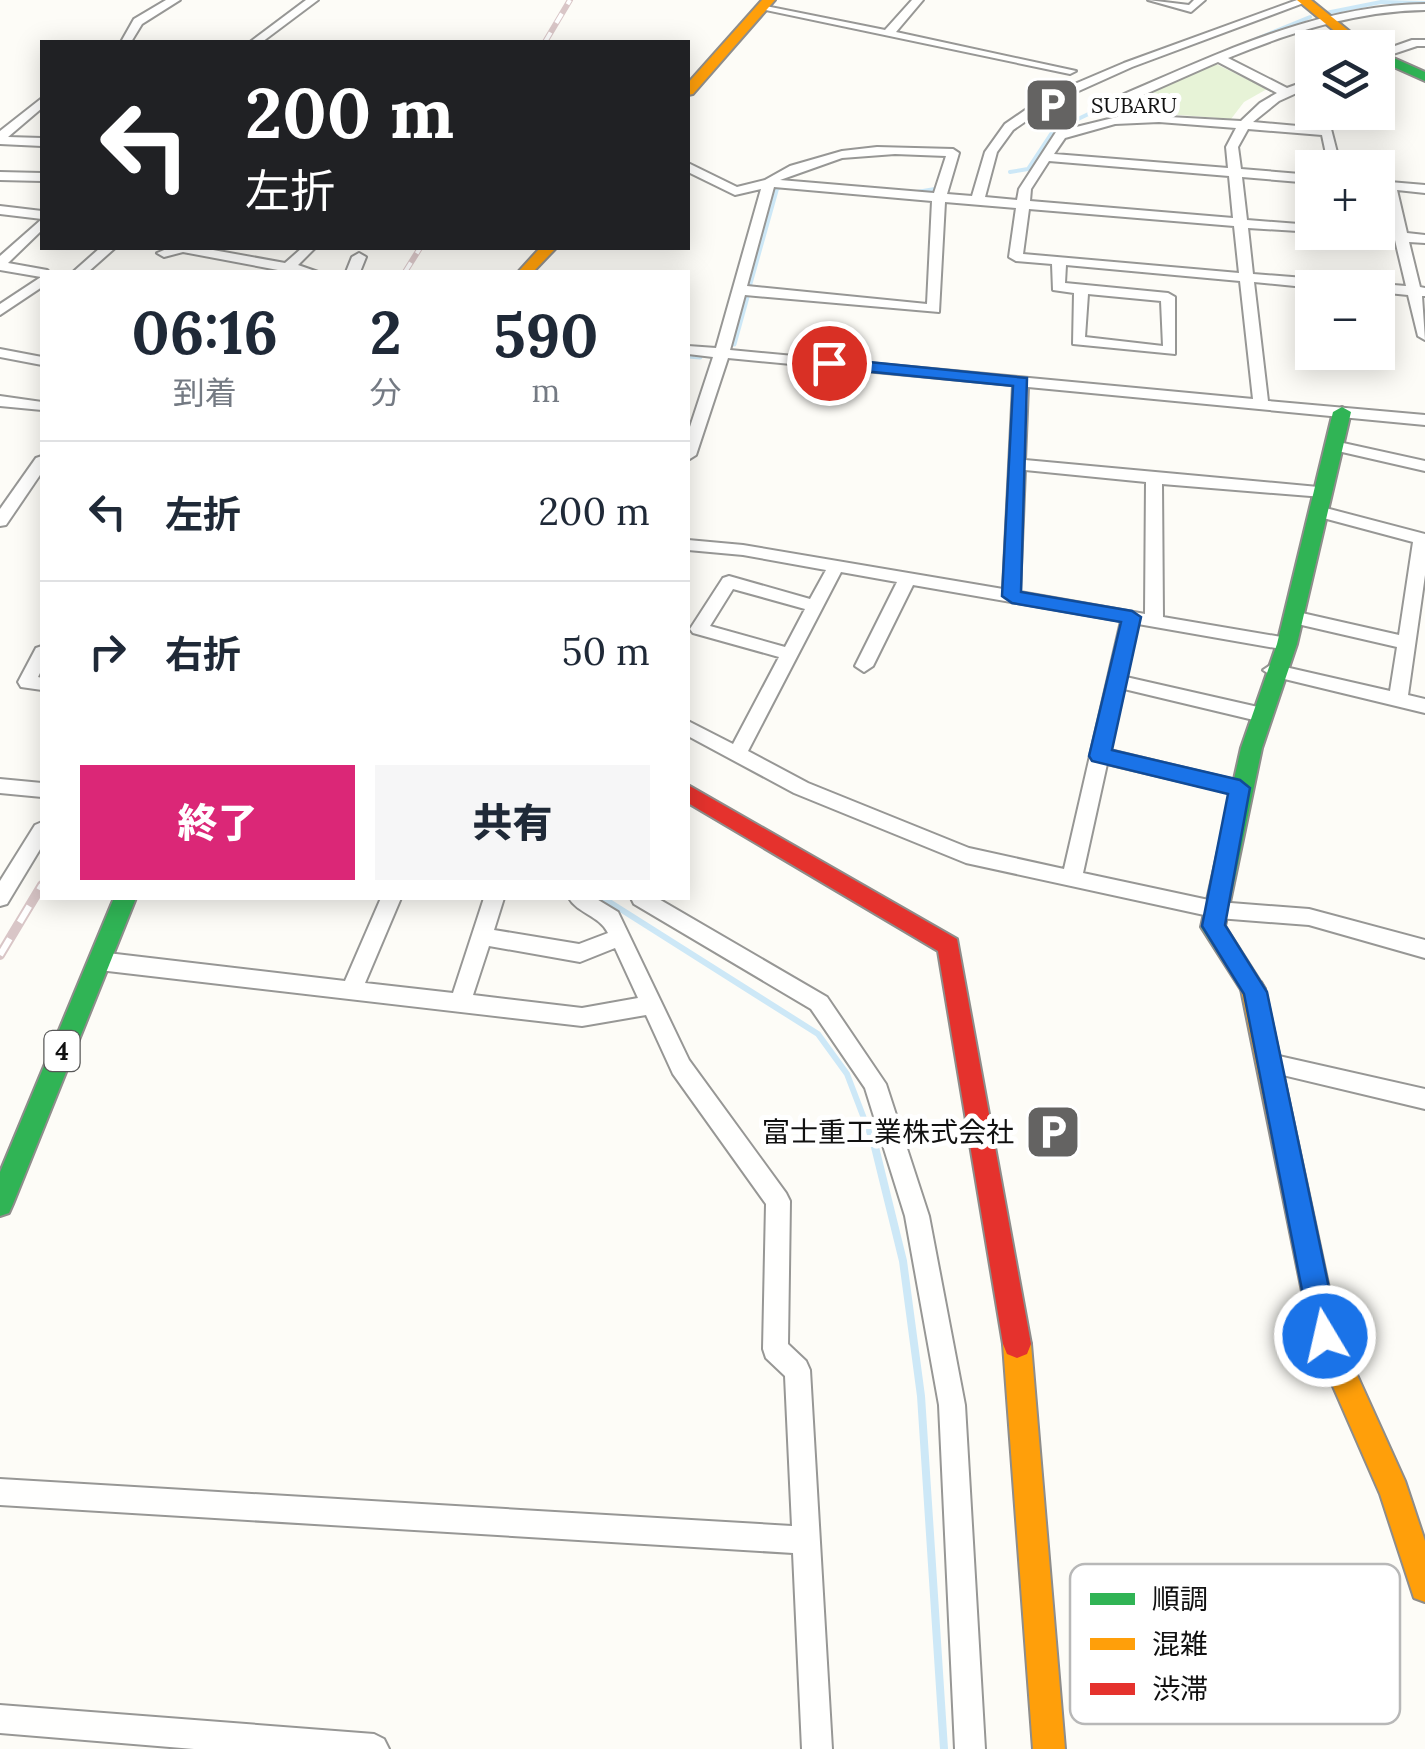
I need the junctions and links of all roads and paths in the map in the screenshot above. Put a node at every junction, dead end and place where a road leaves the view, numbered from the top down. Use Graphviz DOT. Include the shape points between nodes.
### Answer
graph roads {
  1 [pos="174,0"];
  2 [pos="313,0"];
  3 [pos="918,0"];
  4 [pos="1153,0"];
  5 [pos="1303,1"];
  6 [pos="765,4"];
  7 [pos="1410,5"];
  8 [pos="1425,6"];
  9 [pos="1203,9"];
  10 [pos="1322,18"];
  11 [pos="1238,26"];
  12 [pos="1339,30"];
  13 [pos="888,34"];
  14 [pos="126,40"];
  15 [pos="258,40"];
  16 [pos="1420,42"];
  17 [pos="1395,50"];
  18 [pos="1220,59"];
  19 [pos="1395,63"];
  20 [pos="1070,70"];
  21 [pos="1425,76"];
  22 [pos="690,89"];
  23 [pos="1295,89"];
  24 [pos="1286,93"];
  25 [pos="40,104"];
  26 [pos="1128,119"];
  27 [pos="1240,126"];
  28 [pos="0,139"];
  29 [pos="40,142"];
  30 [pos="1332,150"];
  31 [pos="1045,157"];
  32 [pos="690,168"];
  33 [pos="1234,172"];
  34 [pos="0,176"];
  35 [pos="40,176"];
  36 [pos="1295,177"];
  37 [pos="769,183"];
  38 [pos="1395,186"];
  39 [pos="1425,189"];
  40 [pos="939,198"];
  41 [pos="976,201"];
  42 [pos="1021,205"];
  43 [pos="0,210"];
  44 [pos="40,215"];
  45 [pos="1395,216"];
  46 [pos="1239,223"];
  47 [pos="40,225"];
  48 [pos="1295,228"];
  49 [pos="1395,236"];
  50 [pos="1403,237"];
  51 [pos="1425,239"];
  52 [pos="0,244"];
  53 [pos="19,246"];
  54 [pos="106,250"];
  55 [pos="192,250"];
  56 [pos="307,250"];
  57 [pos="546,250"];
  58 [pos="359,257"];
  59 [pos="1058,261"];
  60 [pos="0,265"];
  61 [pos="82,270"];
  62 [pos="281,270"];
  63 [pos="286,270"];
  64 [pos="354,270"];
  65 [pos="527,270"];
  66 [pos="40,276"];
  67 [pos="1246,278"];
  68 [pos="40,279"];
  69 [pos="1295,282"];
  70 [pos="1081,289"];
  71 [pos="741,290"];
  72 [pos="1395,290"];
  73 [pos="1421,292"];
  74 [pos="0,311"];
  75 [pos="1425,336"];
  76 [pos="690,350"];
  77 [pos="0,353"];
  78 [pos="722,353"];
  79 [pos="40,361"];
  80 [pos="1021,382"];
  81 [pos="0,401"];
  82 [pos="1261,404"];
  83 [pos="40,406"];
  84 [pos="1342,412"];
  85 [pos="1425,420"];
  86 [pos="1334,446"];
  87 [pos="690,448"];
  88 [pos="40,464"];
  89 [pos="1018,464"];
  90 [pos="1425,466"];
  91 [pos="1154,478"];
  92 [pos="1320,502"];
  93 [pos="0,522"];
  94 [pos="690,545"];
  95 [pos="836,566"];
  96 [pos="907,578"];
  97 [pos="1012,596"];
  98 [pos="815,606"];
  99 [pos="1132,617"];
  100 [pos="1293,617"];
  101 [pos="1154,621"];
  102 [pos="1407,643"];
  103 [pos="1286,644"];
  104 [pos="790,654"];
  105 [pos="40,656"];
  106 [pos="864,666"];
  107 [pos="1272,670"];
  108 [pos="1117,681"];
  109 [pos="40,684"];
  110 [pos="1398,699"];
  111 [pos="1425,706"];
  112 [pos="1258,714"];
  113 [pos="690,730"];
  114 [pos="737,754"];
  115 [pos="1100,756"];
  116 [pos="0,786"];
  117 [pos="1240,788"];
  118 [pos="40,790"];
  119 [pos="690,794"];
  120 [pos="40,833"];
  121 [pos="1072,878"];
  122 [pos="0,898"];
  123 [pos="124,900"];
  124 [pos="390,900"];
  125 [pos="493,900"];
  126 [pos="583,900"];
  127 [pos="644,900"];
  128 [pos="1218,910"];
  129 [pos="482,936"];
  130 [pos="619,936"];
  131 [pos="1425,949"];
  132 [pos="99,961"];
  133 [pos="352,990"];
  134 [pos="460,1002"];
  135 [pos="652,1005"];
  136 [pos="1270,1063"];
  137 [pos="1425,1100"];
  138 [pos="0,1204"];
  139 [pos="0,1492"];
  140 [pos="806,1540"];
  141 [pos="1425,1588"];
  142 [pos="0,1719"];
  143 [pos="374,1749"];
  144 [pos="817,1749"];
  145 [pos="970,1749"];
  146 [pos="1049,1749"];
  1 -- 14 [label="street" via="149,12"];
  2 -- 15 [label="street"];
  3 -- 13 [label="street"];
  4 -- 9 [label="street"];
  5 -- 10 [label="main road"];
  5 -- 11 [label="street"];
  6 -- 13 [label="street"];
  6 -- 22 [label="main road"];
  7 -- 8 [label="street"];
  7 -- 10 [label="street"];
  7 -- 16 [label="street"];
  9 -- 11 [label="street"];
  10 -- 12 [label="main road"];
  10 -- 18 [label="street"];
  11 -- 41 [label="street" via="1048,100 1009,127 992,152"];
  13 -- 20 [label="street"];
  16 -- 17 [label="street"];
  18 -- 24 [label="street"];
  18 -- 26 [label="street" via="1128,97 1121,103"];
  19 -- 21 [label="main road"];
  23 -- 24 [label="street"];
  24 -- 27 [label="street" via="1257,107"];
  25 -- 28 [label="street"];
  26 -- 27 [label="street"];
  26 -- 31 [label="street" via="1060,135"];
  27 -- 30 [label="street" via="1328,132"];
  27 -- 33 [label="street" via="1232,147"];
  28 -- 29 [label="street"];
  31 -- 33 [label="street"];
  31 -- 42 [label="street"];
  32 -- 37 [label="street" via="735,191"];
  33 -- 36 [label="street"];
  33 -- 46 [label="street"];
  34 -- 35 [label="street"];
  37 -- 40 [label="street"];
  37 -- 40 [label="street" via="848,151 953,154"];
  37 -- 71 [label="street"];
  38 -- 39 [label="street"];
  40 -- 41 [label="street"];
  40 -- 71 [label="street" via="934,309"];
  41 -- 42 [label="street"];
  42 -- 46 [label="street"];
  42 -- 59 [label="street" via="1016,257"];
  43 -- 44 [label="street"];
  45 -- 50 [label="street"];
  46 -- 48 [label="street"];
  46 -- 67 [label="street"];
  47 -- 53 [label="street"];
  49 -- 50 [label="street"];
  50 -- 51 [label="street"];
  50 -- 73 [label="street"];
  52 -- 53 [label="street"];
  53 -- 60 [label="street"];
  54 -- 61 [label="street"];
  55 -- 62 [label="street"];
  56 -- 63 [label="street"];
  57 -- 65 [label="main road"];
  58 -- 64 [label="street"];
  59 -- 67 [label="street"];
  59 -- 70 [label="street" via="1058,286"];
  60 -- 66 [label="street"];
  67 -- 69 [label="street"];
  67 -- 82 [label="street"];
  68 -- 74 [label="street"];
  70 -- 70 [label="street" via="1168,297 1170,351 1078,341"];
  71 -- 78 [label="street"];
  72 -- 73 [label="street"];
  73 -- 75 [label="street"];
  76 -- 78 [label="street"];
  77 -- 79 [label="street"];
  78 -- 80 [label="street"];
  78 -- 87 [label="street"];
  80 -- 82 [label="street"];
  80 -- 89 [label="street"];
  81 -- 83 [label="street"];
  82 -- 84 [label="street"];
  84 -- 85 [label="street"];
  84 -- 86 [label="main road"];
  86 -- 90 [label="street"];
  86 -- 92 [label="main road"];
  88 -- 93 [label="street"];
  89 -- 91 [label="street"];
  89 -- 97 [label="street"];
  91 -- 92 [label="street"];
  91 -- 101 [label="street"];
  92 -- 100 [label="main road"];
  92 -- 102 [label="street" via="1422,539"];
  94 -- 95 [label="street"];
  95 -- 96 [label="street"];
  95 -- 98 [label="street"];
  96 -- 97 [label="street"];
  96 -- 106 [label="street"];
  97 -- 99 [label="street"];
  98 -- 104 [label="street"];
  98 -- 104 [label="street" via="730,582 699,629"];
  99 -- 101 [label="street"];
  99 -- 108 [label="street"];
  100 -- 102 [label="street"];
  100 -- 103 [label="main road"];
  101 -- 103 [label="street"];
  102 -- 110 [label="street"];
  103 -- 107 [label="main road"];
  104 -- 114 [label="street"];
  105 -- 109 [label="street" via="28,682"];
  107 -- 110 [label="street"];
  107 -- 112 [label="main road"];
  108 -- 112 [label="street"];
  108 -- 115 [label="street"];
  110 -- 111 [label="street"];
  112 -- 117 [label="main road"];
  113 -- 114 [label="street"];
  114 -- 121 [label="street" via="801,788 966,856"];
  115 -- 117 [label="street"];
  115 -- 121 [label="street"];
  116 -- 118 [label="street"];
  117 -- 128 [label="main road"];
  119 -- 146 [label="main road" via="949,946 1016,1330"];
  120 -- 122 [label="street"];
  121 -- 128 [label="street"];
  123 -- 132 [label="main road, 4"];
  124 -- 133 [label="street"];
  125 -- 129 [label="street"];
  126 -- 130 [label="street" via="611,918"];
  127 -- 145 [label="street" via="819,1003 874,1084 917,1216 952,1404"];
  128 -- 131 [label="street" via="1309,917"];
  128 -- 136 [label="main road" via="1213,926 1255,992"];
  129 -- 130 [label="street" via="580,953"];
  129 -- 134 [label="street"];
  130 -- 135 [label="street"];
  132 -- 133 [label="street"];
  132 -- 138 [label="main road, 4"];
  133 -- 134 [label="street"];
  134 -- 135 [label="street" via="582,1016"];
  135 -- 140 [label="street" via="680,1067 778,1201 775,1348 797,1370"];
  136 -- 137 [label="street"];
  136 -- 141 [label="main road" via="1325,1336 1394,1492"];
  139 -- 140 [label="street"];
  140 -- 144 [label="street"];
  142 -- 143 [label="street"];
}
